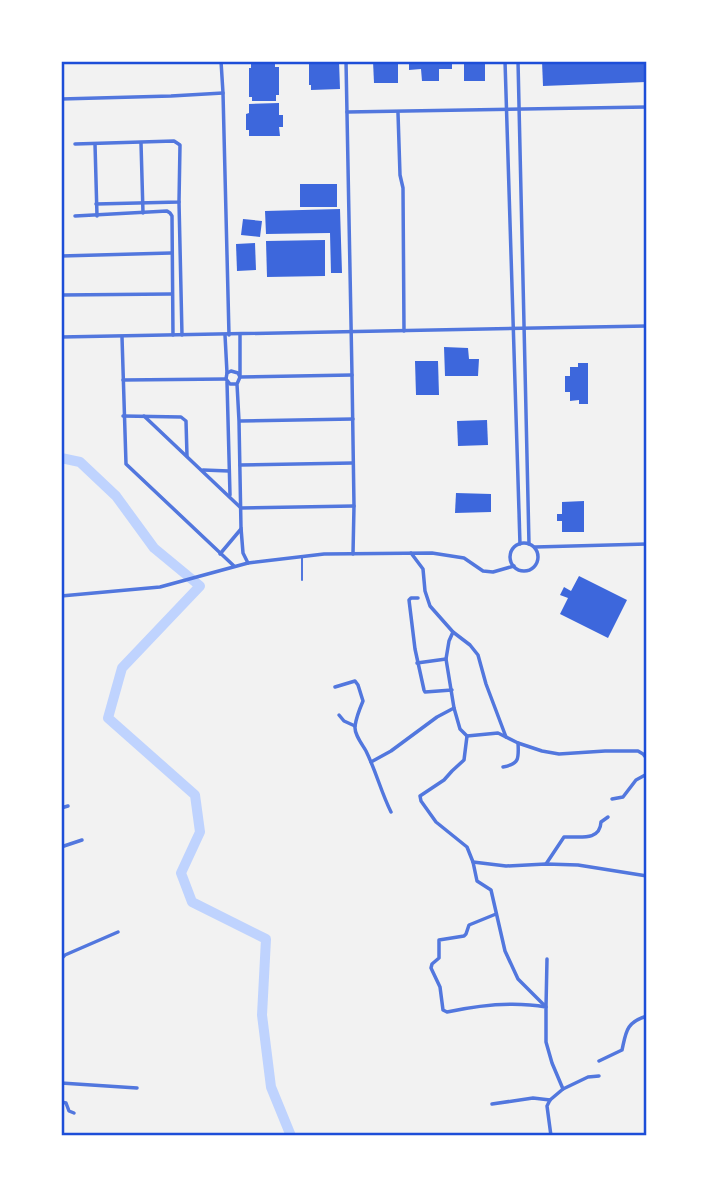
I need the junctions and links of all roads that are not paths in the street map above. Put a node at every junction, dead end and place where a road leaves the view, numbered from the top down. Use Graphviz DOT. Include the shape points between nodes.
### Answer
graph roads {
  1 [pos="221,61"];
  2 [pos="346,61"];
  3 [pos="505,61"];
  4 [pos="518,61"];
  5 [pos="223,93"];
  6 [pos="61,99"];
  7 [pos="647,107"];
  8 [pos="506,109"];
  9 [pos="519,109"];
  10 [pos="347,112"];
  11 [pos="398,112"];
  12 [pos="141,143"];
  13 [pos="75,144"];
  14 [pos="95,144"];
  15 [pos="179,202"];
  16 [pos="142,203"];
  17 [pos="96,204"];
  18 [pos="143,213"];
  19 [pos="75,216"];
  20 [pos="97,216"];
  21 [pos="171,253"];
  22 [pos="61,256"];
  23 [pos="172,277"];
  24 [pos="180,277"];
  25 [pos="172,294"];
  26 [pos="61,295"];
  27 [pos="647,326"];
  28 [pos="524,327"];
  29 [pos="513,328"];
  30 [pos="404,331"];
  31 [pos="352,332"];
  32 [pos="173,335"];
  33 [pos="182,335"];
  34 [pos="227,335"];
  35 [pos="240,335"];
  36 [pos="61,337"];
  37 [pos="122,337"];
  38 [pos="227,373"];
  39 [pos="352,374"];
  40 [pos="240,376"];
  41 [pos="123,380"];
  42 [pos="226,381"];
  43 [pos="237,384"];
  44 [pos="123,416"];
  45 [pos="144,416"];
  46 [pos="353,419"];
  47 [pos="239,421"];
  48 [pos="187,456"];
  49 [pos="353,463"];
  50 [pos="240,465"];
  51 [pos="202,470"];
  52 [pos="229,471"];
  53 [pos="230,498"];
  54 [pos="354,506"];
  55 [pos="241,508"];
  56 [pos="242,528"];
  57 [pos="520,544"];
  58 [pos="529,544"];
  59 [pos="647,544"];
  60 [pos="535,547"];
  61 [pos="411,553"];
  62 [pos="220,554"];
  63 [pos="353,554"];
  64 [pos="302,556"];
  65 [pos="248,563"];
  66 [pos="234,566"];
  67 [pos="514,566"];
  68 [pos="302,580"];
  69 [pos="61,596"];
  70 [pos="418,598"];
  71 [pos="453,632"];
  72 [pos="446,659"];
  73 [pos="417,663"];
  74 [pos="335,687"];
  75 [pos="452,690"];
  76 [pos="454,708"];
  77 [pos="339,715"];
  78 [pos="355,726"];
  79 [pos="467,736"];
  80 [pos="506,737"];
  81 [pos="517,743"];
  82 [pos="647,759"];
  83 [pos="371,762"];
  84 [pos="503,767"];
  85 [pos="647,774"];
  86 [pos="612,799"];
  87 [pos="68,806"];
  88 [pos="61,808"];
  89 [pos="391,812"];
  90 [pos="608,817"];
  91 [pos="82,840"];
  92 [pos="61,847"];
  93 [pos="473,862"];
  94 [pos="545,864"];
  95 [pos="647,876"];
  96 [pos="496,914"];
  97 [pos="118,932"];
  98 [pos="547,959"];
  99 [pos="61,966"];
  100 [pos="545,1007"];
  101 [pos="647,1016"];
  102 [pos="599,1061"];
  103 [pos="599,1076"];
  104 [pos="61,1083"];
  105 [pos="137,1088"];
  106 [pos="563,1089"];
  107 [pos="550,1100"];
  108 [pos="61,1102"];
  109 [pos="492,1104"];
  110 [pos="74,1113"];
  111 [pos="551,1136"];
  1 -- 5 [label="street"];
  2 -- 10 [label="street"];
  3 -- 8 [label="street"];
  4 -- 9 [label="street"];
  5 -- 6 [label="street"];
  5 -- 34 [label="street"];
  7 -- 9 [label="street"];
  8 -- 9 [label="street"];
  8 -- 11 [label="street"];
  8 -- 29 [label="street"];
  9 -- 28 [label="street"];
  10 -- 11 [label="street"];
  10 -- 31 [label="street"];
  11 -- 30 [label="street"];
  12 -- 14 [label="street"];
  12 -- 15 [label="street" via="174,141 180,145"];
  12 -- 16 [label="street"];
  13 -- 14 [label="street"];
  14 -- 17 [label="street"];
  15 -- 16 [label="street"];
  15 -- 24 [label="street"];
  16 -- 17 [label="street"];
  16 -- 18 [label="street"];
  17 -- 20 [label="street"];
  18 -- 20 [label="street"];
  18 -- 21 [label="street" via="170,213"];
  19 -- 20 [label="street"];
  21 -- 22 [label="street"];
  21 -- 23 [label="street"];
  23 -- 24 [label="street"];
  23 -- 25 [label="street"];
  24 -- 33 [label="street"];
  25 -- 26 [label="street"];
  25 -- 32 [label="street"];
  27 -- 28 [label="street"];
  28 -- 29 [label="street"];
  28 -- 58 [label="street"];
  29 -- 30 [label="street"];
  29 -- 57 [label="street"];
  30 -- 31 [label="street"];
  31 -- 35 [label="street"];
  31 -- 39 [label="street"];
  32 -- 33 [label="street"];
  32 -- 37 [label="street"];
  33 -- 34 [label="street"];
  34 -- 35 [label="street"];
  34 -- 38 [label="street"];
  35 -- 40 [label="street"];
  36 -- 37 [label="street"];
  37 -- 41 [label="street"];
  38 -- 40 [label="street" via="234,371"];
  38 -- 42 [label="street"];
  39 -- 40 [label="street"];
  39 -- 46 [label="street"];
  40 -- 43 [label="street"];
  41 -- 42 [label="street"];
  41 -- 44 [label="street"];
  42 -- 43 [label="street"];
  42 -- 52 [label="street"];
  43 -- 47 [label="street"];
  44 -- 45 [label="street"];
  44 -- 62 [label="street" via="127,466"];
  45 -- 48 [label="street"];
  45 -- 48 [label="street" via="184,418"];
  46 -- 47 [label="street"];
  46 -- 49 [label="street"];
  47 -- 50 [label="street"];
  48 -- 51 [label="street"];
  49 -- 50 [label="street"];
  49 -- 54 [label="street"];
  50 -- 55 [label="street"];
  51 -- 52 [label="street"];
  51 -- 53 [label="street"];
  52 -- 53 [label="street"];
  53 -- 55 [label="street"];
  54 -- 55 [label="street"];
  54 -- 63 [label="street"];
  55 -- 56 [label="street"];
  56 -- 62 [label="street"];
  56 -- 65 [label="street"];
  57 -- 58 [label="street"];
  57 -- 67 [label="street" via="511,553"];
  58 -- 60 [label="street"];
  59 -- 60 [label="street"];
  60 -- 67 [label="street" via="538,558 534,567 523,570"];
  61 -- 63 [label="street"];
  61 -- 67 [label="street" via="456,556 483,571"];
  61 -- 71 [label="street" via="423,569 430,606"];
  62 -- 66 [label="street"];
  63 -- 64 [label="street"];
  64 -- 65 [label="street"];
  64 -- 68 [label="lane"];
  65 -- 66 [label="street"];
  66 -- 69 [label="street" via="160,587"];
  70 -- 73 [label="street" via="409,600"];
  71 -- 72 [label="street"];
  71 -- 80 [label="street" via="478,654"];
  72 -- 73 [label="street"];
  72 -- 75 [label="street"];
  73 -- 75 [label="street" via="424,691"];
  74 -- 78 [label="street" via="355,681 358,685 363,701"];
  75 -- 76 [label="street"];
  76 -- 79 [label="street"];
  76 -- 83 [label="street"];
  77 -- 78 [label="street"];
  78 -- 83 [label="street"];
  79 -- 80 [label="street" via="498,733"];
  79 -- 93 [label="street" via="464,760 420,798 436,822 470,850"];
  80 -- 81 [label="street"];
  81 -- 82 [label="street" via="559,754 638,751"];
  81 -- 84 [label="street" via="516,762"];
  83 -- 89 [label="street"];
  85 -- 86 [label="street" via="623,797"];
  87 -- 88 [label="street"];
  90 -- 94 [label="street" via="594,834 564,837"];
  91 -- 92 [label="street"];
  93 -- 94 [label="street"];
  93 -- 96 [label="street" via="477,881 491,890"];
  94 -- 95 [label="street"];
  96 -- 100 [label="street" via="518,979"];
  96 -- 100 [label="street" via="469,925 464,936 439,940 439,958 431,968 443,1010 502,1004"];
  97 -- 99 [label="street" via="65,955"];
  98 -- 100 [label="street"];
  100 -- 106 [label="street" via="546,1042"];
  101 -- 102 [label="street" via="627,1029 622,1050"];
  103 -- 106 [label="street"];
  104 -- 105 [label="street"];
  106 -- 107 [label="street"];
  107 -- 109 [label="street"];
  107 -- 111 [label="street"];
  108 -- 110 [label="street"];
}
